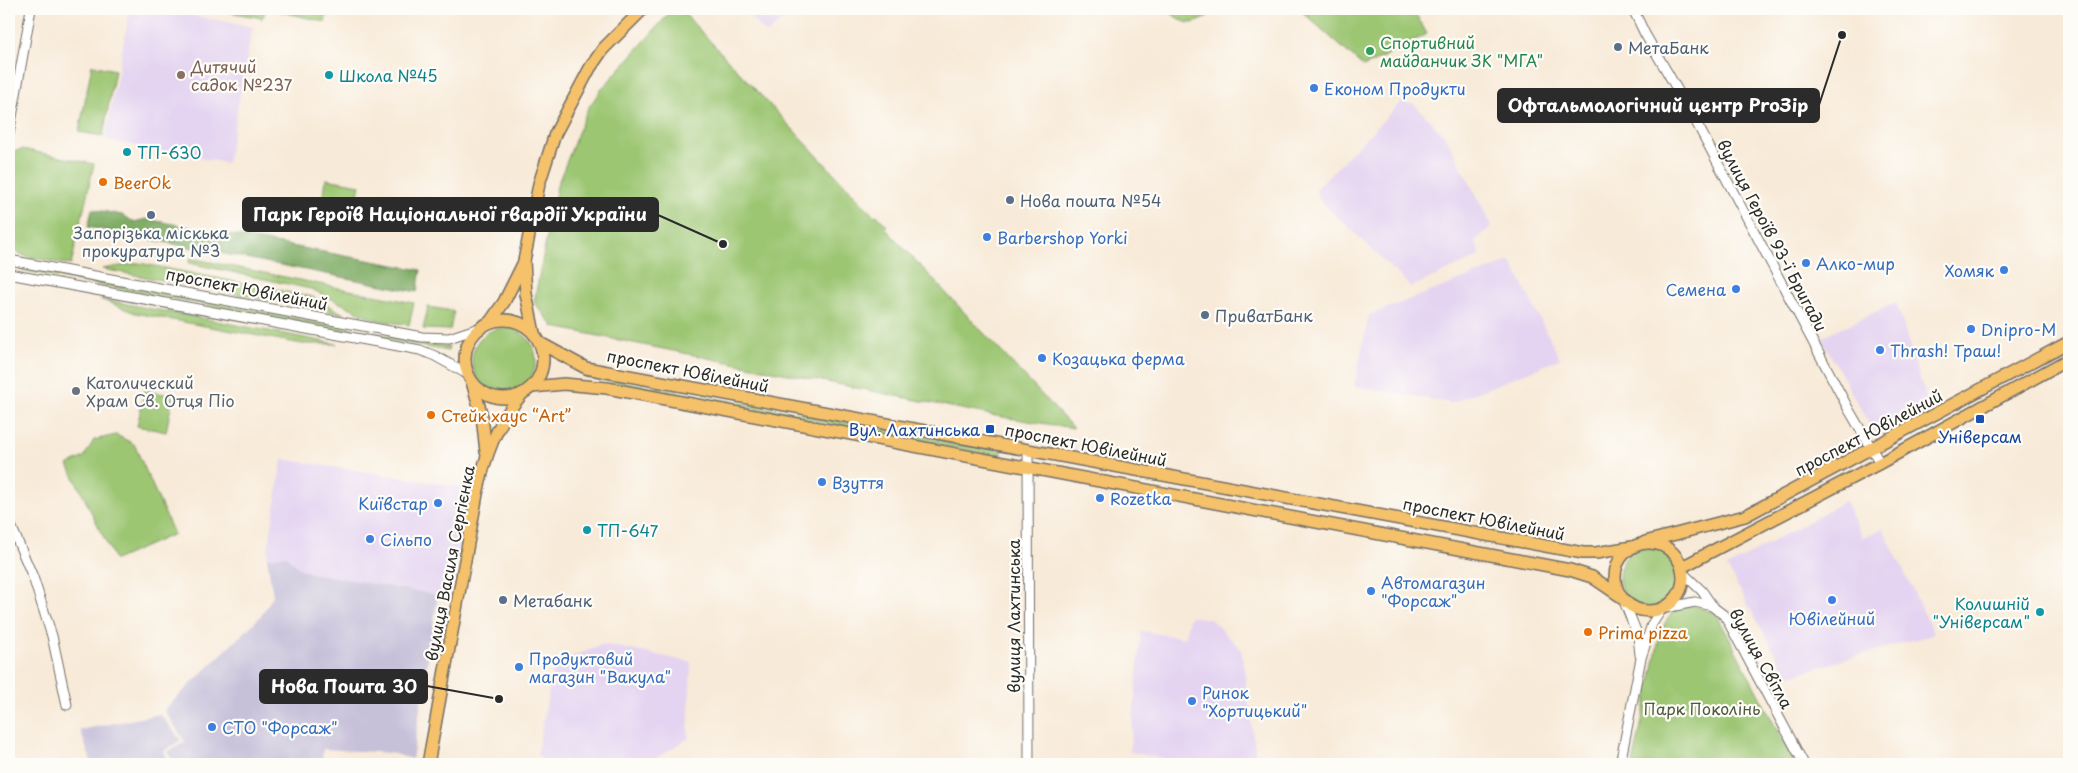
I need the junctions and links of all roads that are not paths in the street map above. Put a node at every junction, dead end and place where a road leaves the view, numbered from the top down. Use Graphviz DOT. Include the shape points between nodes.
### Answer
graph roads {
  1 [pos="31,9"];
  2 [pos="643,9"];
  3 [pos="1634,9"];
  4 [pos="9,134"];
  5 [pos="9,260"];
  6 [pos="524,261"];
  7 [pos="9,274"];
  8 [pos="485,325"];
  9 [pos="537,338"];
  10 [pos="2069,342"];
  11 [pos="2069,359"];
  12 [pos="470,378"];
  13 [pos="527,390"];
  14 [pos="1871,449"];
  15 [pos="1028,450"];
  16 [pos="486,456"];
  17 [pos="1880,463"];
  18 [pos="1028,468"];
  19 [pos="9,521"];
  20 [pos="1645,542"];
  21 [pos="1632,547"];
  22 [pos="1683,571"];
  23 [pos="1622,598"];
  24 [pos="1713,607"];
  25 [pos="1663,609"];
  26 [pos="1641,658"];
  27 [pos="67,706"];
  28 [pos="428,764"];
  29 [pos="1029,764"];
  30 [pos="1620,764"];
  31 [pos="1804,764"];
  1 -- 4 [label="street"];
  2 -- 6 [label="main road" via="590,68 555,134 539,184"];
  3 -- 14 [label="street, вулиця Героїв 93-ї Бригади"];
  5 -- 8 [label="street, проспект Ювілейний" via="422,337 449,338"];
  6 -- 8 [label="main road" via="504,302"];
  6 -- 9 [label="main road" via="526,294"];
  7 -- 12 [label="street, проспект Ювілейний" via="420,350"];
  8 -- 9 [label="main road" via="502,319 514,320 525,325"];
  8 -- 12 [label="main road" via="471,338 466,350 465,362"];
  9 -- 13 [label="main road" via="543,354 543,366 539,377"];
  9 -- 15 [label="main road, проспект Ювілейний" via="586,368"];
  10 -- 14 [label="main road, проспект Ювілейний"];
  11 -- 17 [label="main road, проспект Ювілейний"];
  12 -- 13 [label="main road" via="479,389 500,398"];
  12 -- 16 [label="main road, вулиця Василя Сергієнка" via="482,416"];
  13 -- 16 [label="main road, вулиця Василя Сергієнка" via="502,420"];
  13 -- 18 [label="main road, проспект Ювілейний" via="564,384 607,388"];
  14 -- 17 [label="street, вулиця Героїв 93-ї Бригади"];
  14 -- 20 [label="main road, проспект Ювілейний" via="1745,516"];
  15 -- 18 [label="street, вулиця Лахтинська"];
  15 -- 21 [label="main road, проспект Ювілейний" via="1583,553"];
  16 -- 28 [label="main road, вулиця Василя Сергієнка"];
  17 -- 22 [label="main road, проспект Ювілейний"];
  18 -- 23 [label="main road, проспект Ювілейний" via="1570,570 1592,577"];
  18 -- 29 [label="street, вулиця Лахтинська"];
  19 -- 27 [label="street" via="34,577 52,636"];
  20 -- 21 [label="main road"];
  20 -- 22 [label="main road" via="1668,548 1677,556"];
  21 -- 23 [label="main road" via="1623,554 1616,568 1615,585"];
  22 -- 24 [label="street, вулиця Світла"];
  22 -- 25 [label="main road" via="1682,588 1676,600"];
  23 -- 25 [label="main road" via="1635,609 1648,612"];
  23 -- 26 [label="street" via="1638,636"];
  24 -- 25 [label="street" via="1695,602"];
  24 -- 31 [label="street, вулиця Світла" via="1725,616"];
  25 -- 26 [label="street" via="1652,624"];
  26 -- 30 [label="street"];
}
